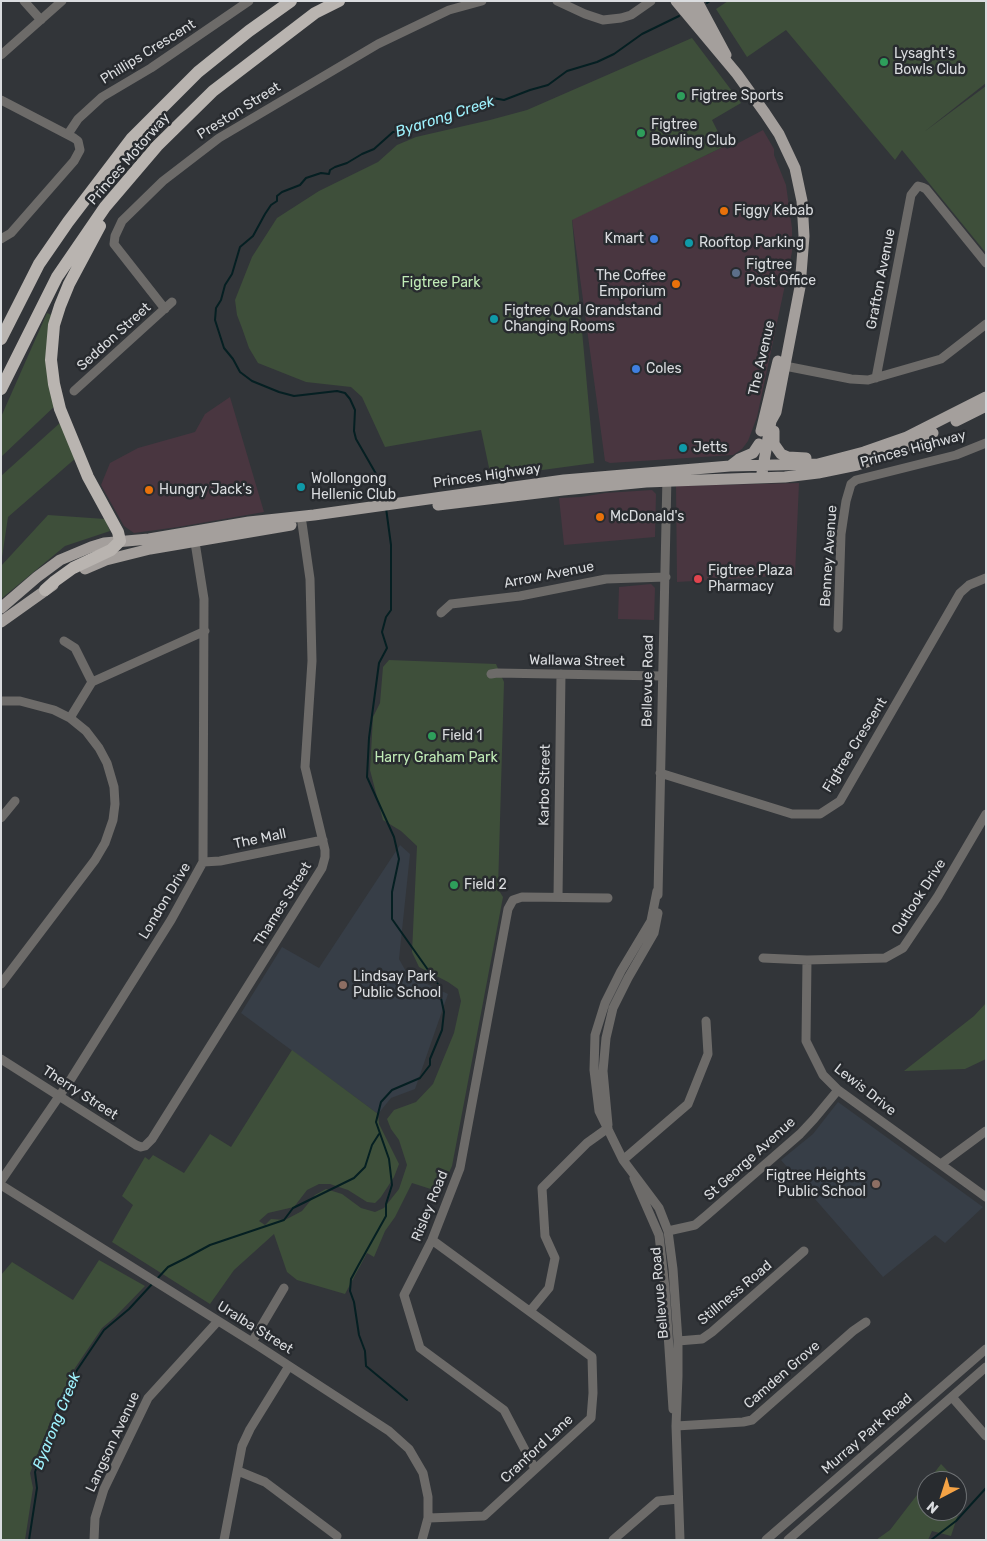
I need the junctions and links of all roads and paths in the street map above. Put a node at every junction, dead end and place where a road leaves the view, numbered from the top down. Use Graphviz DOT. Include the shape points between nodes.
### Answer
graph roads {
  1 [pos="24,1"];
  2 [pos="62,1"];
  3 [pos="249,1"];
  4 [pos="291,1"];
  5 [pos="339,1"];
  6 [pos="482,1"];
  7 [pos="557,1"];
  8 [pos="650,1"];
  9 [pos="676,1"];
  10 [pos="686,1"];
  11 [pos="697,1"];
  12 [pos="41,20"];
  13 [pos="1,55"];
  14 [pos="737,74"];
  15 [pos="1,100"];
  16 [pos="68,134"];
  17 [pos="121,188"];
  18 [pos="1,239"];
  19 [pos="803,246"];
  20 [pos="986,262"];
  21 [pos="27,286"];
  22 [pos="172,302"];
  23 [pos="165,309"];
  24 [pos="986,324"];
  25 [pos="1,327"];
  26 [pos="1,339"];
  27 [pos="785,366"];
  28 [pos="876,378"];
  29 [pos="1,389"];
  30 [pos="74,391"];
  31 [pos="986,397"];
  32 [pos="986,406"];
  33 [pos="776,412"];
  34 [pos="986,443"];
  35 [pos="759,444"];
  36 [pos="864,452"];
  37 [pos="730,466"];
  38 [pos="758,471"];
  39 [pos="667,476"];
  40 [pos="850,486"];
  41 [pos="378,510"];
  42 [pos="302,523"];
  43 [pos="194,536"];
  44 [pos="120,541"];
  45 [pos="666,577"];
  46 [pos="986,578"];
  47 [pos="45,590"];
  48 [pos="1,608"];
  49 [pos="441,613"];
  50 [pos="1,622"];
  51 [pos="838,628"];
  52 [pos="205,631"];
  53 [pos="64,641"];
  54 [pos="491,674"];
  55 [pos="561,674"];
  56 [pos="662,676"];
  57 [pos="92,682"];
  58 [pos="1,701"];
  59 [pos="70,718"];
  60 [pos="660,774"];
  61 [pos="15,801"];
  62 [pos="986,814"];
  63 [pos="1,818"];
  64 [pos="323,840"];
  65 [pos="204,862"];
  66 [pos="558,897"];
  67 [pos="608,898"];
  68 [pos="762,958"];
  69 [pos="807,960"];
  70 [pos="1,984"];
  71 [pos="706,1020"];
  72 [pos="1,1059"];
  73 [pos="838,1090"];
  74 [pos="60,1096"];
  75 [pos="608,1128"];
  76 [pos="986,1131"];
  77 [pos="145,1146"];
  78 [pos="623,1160"];
  79 [pos="940,1164"];
  80 [pos="633,1175"];
  81 [pos="1,1181"];
  82 [pos="1,1185"];
  83 [pos="986,1197"];
  84 [pos="668,1231"];
  85 [pos="432,1240"];
  86 [pos="804,1252"];
  87 [pos="284,1288"];
  88 [pos="530,1310"];
  89 [pos="218,1321"];
  90 [pos="866,1322"];
  91 [pos="678,1341"];
  92 [pos="252,1342"];
  93 [pos="986,1349"];
  94 [pos="290,1366"];
  95 [pos="986,1367"];
  96 [pos="952,1397"];
  97 [pos="676,1423"];
  98 [pos="986,1436"];
  99 [pos="535,1469"];
  100 [pos="238,1471"];
  101 [pos="678,1499"];
  102 [pos="796,1515"];
  103 [pos="428,1518"];
  104 [pos="804,1526"];
  105 [pos="336,1536"];
  106 [pos="94,1540"];
  107 [pos="224,1540"];
  108 [pos="422,1540"];
  109 [pos="613,1540"];
  110 [pos="680,1540"];
  111 [pos="766,1540"];
  112 [pos="788,1540"];
  1 -- 12 [label="street"];
  2 -- 12 [label="street"];
  3 -- 16 [label="street, Phillips Crescent" via="151,68 102,97"];
  4 -- 21 [label="highway, Princes Motorway" via="198,72 151,118 68,222"];
  5 -- 17 [label="highway, Princes Motorway" via="315,13 213,91 157,146"];
  6 -- 23 [label="street, Preston Street" via="449,10 378,44 219,138 163,181 122,221 114,244"];
  7 -- 8 [label="street" via="603,20 631,15"];
  9 -- 14 [label="main road, The Avenue"];
  10 -- 14 [label="main road, The Avenue"];
  11 -- 14 [label="main road"];
  12 -- 13 [label="street"];
  14 -- 19 [label="main road, The Avenue" via="778,134 795,168 802,201"];
  15 -- 16 [label="street"];
  16 -- 18 [label="street" via="78,141 80,150 77,156 11,233"];
  17 -- 29 [label="highway, Princes Motorway" via="57,277"];
  17 -- 44 [label="highway" via="69,284 54,325 52,348 54,384 60,409 88,477"];
  19 -- 27 [label="main road, The Avenue" via="800,287"];
  19 -- 35 [label="main road, The Avenue"];
  20 -- 28 [label="street, Grafton Avenue" via="926,189 918,186 912,195"];
  21 -- 25 [label="highway"];
  21 -- 26 [label="highway, Princes Motorway"];
  22 -- 23 [label="street, Seddon Street"];
  23 -- 30 [label="street, Seddon Street"];
  24 -- 28 [label="street" via="941,359"];
  27 -- 28 [label="street" via="860,380"];
  27 -- 33 [label="main road, The Avenue"];
  31 -- 36 [label="main road, Princes Highway" via="923,430"];
  32 -- 38 [label="main road, Princes Highway" via="909,447 857,465 818,474"];
  33 -- 36 [label="main road" via="774,444 784,456 814,458"];
  33 -- 38 [label="main road, The Avenue"];
  34 -- 40 [label="street, Princes Highway" via="956,455 856,480"];
  35 -- 37 [label="main road" via="751,454"];
  35 -- 38 [label="main road, The Avenue"];
  36 -- 38 [label="main road, Princes Highway" via="818,464"];
  37 -- 38 [label="main road, Princes Highway"];
  37 -- 39 [label="main road, Princes Highway"];
  38 -- 39 [label="main road, Princes Highway"];
  39 -- 41 [label="main road, Princes Highway" via="564,480 475,491"];
  39 -- 45 [label="street, Bellevue Road"];
  40 -- 51 [label="street, Benney Avenue" via="841,534"];
  41 -- 42 [label="main road, Princes Highway"];
  41 -- 43 [label="main road, Princes Highway" via="249,522"];
  42 -- 43 [label="main road, Princes Highway"];
  42 -- 64 [label="street, Thames Street" via="310,580 312,661 305,767"];
  43 -- 44 [label="main road, Princes Highway"];
  43 -- 47 [label="main road, Princes Highway" via="106,560"];
  43 -- 52 [label="street, London Drive" via="204,599"];
  44 -- 47 [label="highway" via="111,550 73,568"];
  44 -- 48 [label="main road, Princes Highway" via="90,547 60,560"];
  45 -- 49 [label="street, Arrow Avenue" via="606,579 520,596 451,604"];
  45 -- 56 [label="street, Bellevue Road"];
  46 -- 60 [label="street, Figtree Crescent" via="960,593 840,801 820,814 792,814"];
  47 -- 50 [label="main road, Princes Highway"];
  52 -- 57 [label="street"];
  52 -- 65 [label="street, London Drive"];
  53 -- 57 [label="street" via="75,648"];
  54 -- 55 [label="street, Wallawa Street"];
  55 -- 56 [label="street, Wallawa Street"];
  55 -- 66 [label="street, Karbo Street"];
  56 -- 60 [label="street, Bellevue Road"];
  57 -- 59 [label="street"];
  58 -- 59 [label="street" via="20,700"];
  59 -- 70 [label="street" via="86,731 107,763 114,787 113,820 95,860"];
  60 -- 75 [label="street, Bellevue Road" via="657,891 652,921 621,971 605,1003 595,1034 594,1070 599,1111"];
  61 -- 63 [label="street"];
  62 -- 69 [label="street, Outlook Drive" via="903,948 886,958"];
  64 -- 65 [label="street, The Mall"];
  64 -- 77 [label="street, Thames Street" via="325,857 322,868 152,1140"];
  65 -- 74 [label="street, London Drive"];
  66 -- 67 [label="street"];
  66 -- 85 [label="street, Risley Road" via="522,897 513,900 508,909 460,1168"];
  68 -- 69 [label="street, Outlook Drive"];
  69 -- 73 [label="street, Lewis Drive" via="806,1041 823,1075"];
  71 -- 78 [label="street" via="708,1054 688,1104"];
  72 -- 74 [label="street, Therry Street"];
  73 -- 79 [label="street, Lewis Drive"];
  73 -- 84 [label="street, St George Avenue" via="800,1134 695,1225"];
  74 -- 77 [label="street, Therry Street" via="136,1145"];
  74 -- 81 [label="street, London Drive"];
  75 -- 78 [label="street, Bellevue Road"];
  75 -- 88 [label="street" via="587,1143 542,1188 545,1236 555,1258 549,1288"];
  76 -- 79 [label="street"];
  78 -- 80 [label="street, Bellevue Road"];
  79 -- 83 [label="street, Lewis Drive"];
  80 -- 84 [label="street, Bellevue Road" via="659,1208"];
  80 -- 97 [label="street, Bellevue Road" via="659,1235"];
  82 -- 89 [label="street, Uralba Street"];
  84 -- 91 [label="street, Bellevue Road"];
  85 -- 88 [label="street, Cranford Lane"];
  85 -- 99 [label="street, Risley Road" via="404,1295 420,1348 504,1410"];
  86 -- 91 [label="street, Stillness Road" via="712,1332 702,1339"];
  87 -- 92 [label="street"];
  88 -- 99 [label="street, Cranford Lane" via="592,1357 591,1418"];
  89 -- 92 [label="street, Uralba Street"];
  89 -- 106 [label="street, Langson Avenue" via="148,1398 104,1489 95,1518"];
  90 -- 97 [label="street, Camden Grove" via="752,1420"];
  91 -- 97 [label="street, Bellevue Road"];
  92 -- 94 [label="street, Uralba Street"];
  93 -- 102 [label="street, Murray Park Road"];
  94 -- 100 [label="street" via="250,1429 242,1446"];
  94 -- 103 [label="street, Uralba Street" via="389,1431 409,1450 422,1473 428,1497"];
  95 -- 96 [label="street, Murray Park Road"];
  96 -- 98 [label="street"];
  96 -- 104 [label="street, Murray Park Road"];
  97 -- 101 [label="street, Bellevue Road"];
  99 -- 103 [label="street, Cranford Lane" via="484,1516"];
  100 -- 105 [label="street" via="265,1482"];
  100 -- 107 [label="street"];
  101 -- 109 [label="street" via="658,1501"];
  101 -- 110 [label="street, Bellevue Road"];
  102 -- 104 [label="street"];
  102 -- 111 [label="street, Murray Park Road"];
  103 -- 108 [label="street, Uralba Street"];
  104 -- 112 [label="street, Murray Park Road"];
}
